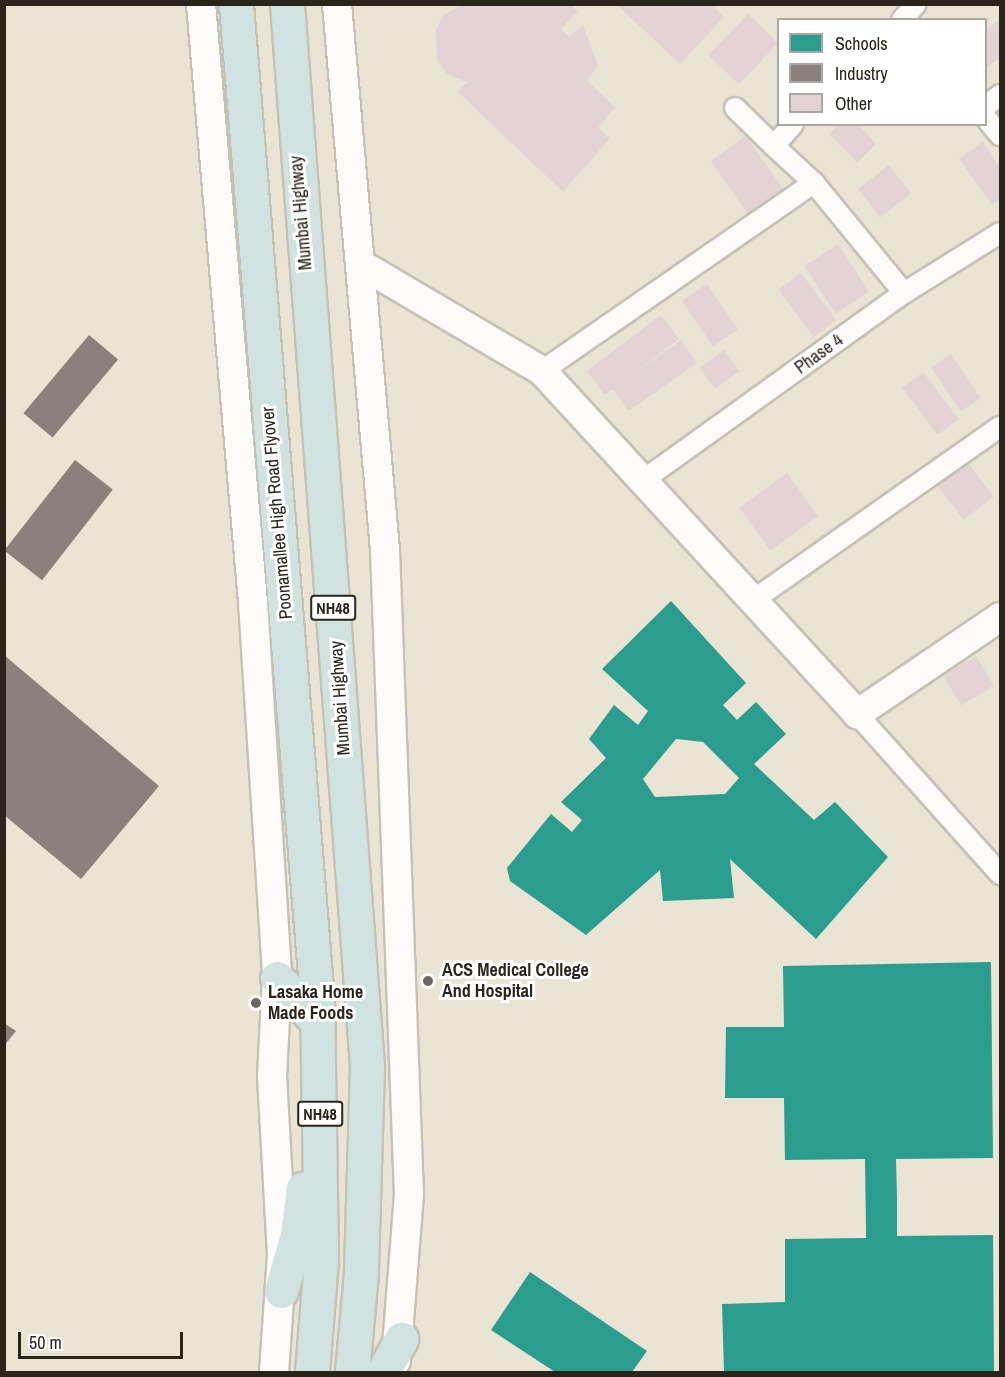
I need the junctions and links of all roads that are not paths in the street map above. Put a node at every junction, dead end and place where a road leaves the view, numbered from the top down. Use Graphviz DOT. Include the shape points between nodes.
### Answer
graph roads {
  1 [pos="201,4"];
  2 [pos="236,4"];
  3 [pos="266,4"];
  4 [pos="287,4"];
  5 [pos="337,4"];
  6 [pos="916,4"];
  7 [pos="904,18"];
  8 [pos="1000,95"];
  9 [pos="987,105"];
  10 [pos="735,108"];
  11 [pos="987,119"];
  12 [pos="791,126"];
  13 [pos="1000,135"];
  14 [pos="774,146"];
  15 [pos="814,183"];
  16 [pos="300,197"];
  17 [pos="1000,233"];
  18 [pos="362,265"];
  19 [pos="904,293"];
  20 [pos="542,371"];
  21 [pos="1000,427"];
  22 [pos="642,481"];
  23 [pos="752,601"];
  24 [pos="1000,616"];
  25 [pos="857,714"];
  26 [pos="1000,874"];
  27 [pos="277,978"];
  28 [pos="317,1022"];
  29 [pos="320,1098"];
  30 [pos="281,1291"];
  31 [pos="401,1339"];
  32 [pos="274,1372"];
  33 [pos="312,1372"];
  34 [pos="352,1372"];
  35 [pos="383,1372"];
  36 [pos="394,1372"];
  1 -- 27 [label="street" via="253,602"];
  2 -- 28 [label="highway, Poonamallee High Road Flyover / NH48"];
  3 -- 16 [label="highway"];
  4 -- 16 [label="highway, Mumbai Highway / NH48"];
  5 -- 18 [label="street"];
  6 -- 7 [label="street"];
  8 -- 9 [label="street"];
  10 -- 14 [label="street"];
  11 -- 13 [label="street"];
  12 -- 14 [label="street"];
  14 -- 15 [label="street"];
  15 -- 19 [label="street"];
  15 -- 20 [label="street"];
  16 -- 34 [label="highway, Mumbai Highway / NH48" via="367,1066 363,1212"];
  17 -- 19 [label="street, Phase 4"];
  18 -- 20 [label="street"];
  18 -- 31 [label="street" via="385,550 408,1101"];
  19 -- 22 [label="street, Phase 4"];
  20 -- 22 [label="street"];
  21 -- 23 [label="street"];
  22 -- 23 [label="street"];
  23 -- 25 [label="street"];
  24 -- 25 [label="street"];
  25 -- 26 [label="street"];
  27 -- 28 [label="highway"];
  27 -- 30 [label="street" via="272,1034"];
  28 -- 29 [label="highway, NH48"];
  29 -- 30 [label="highway" via="308,1146 297,1235"];
  29 -- 33 [label="highway, NH48" via="321,1206"];
  30 -- 32 [label="street"];
  31 -- 35 [label="highway"];
  31 -- 36 [label="street"];
}
